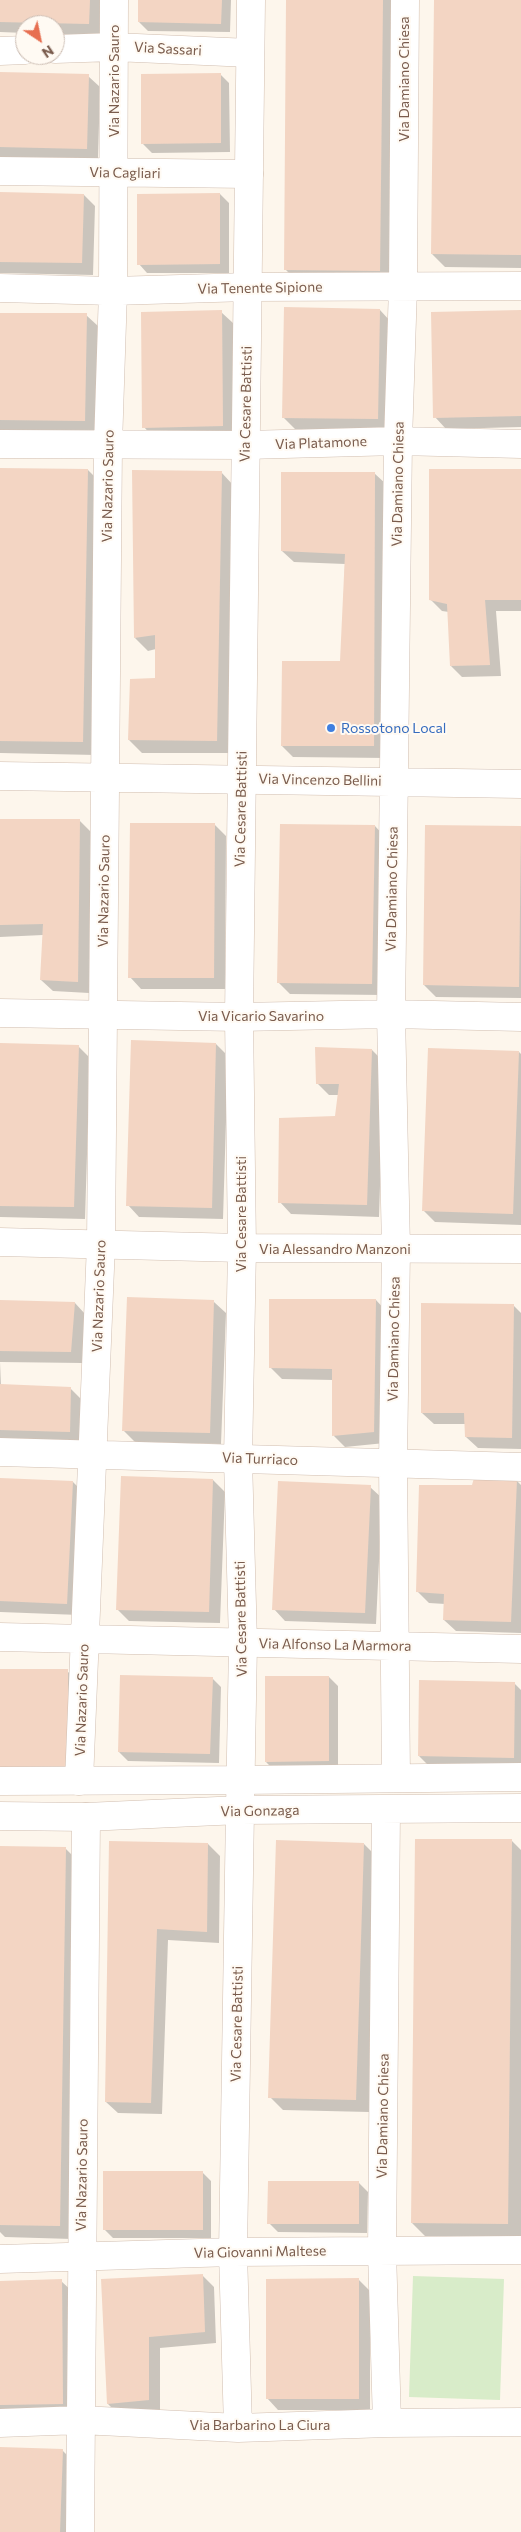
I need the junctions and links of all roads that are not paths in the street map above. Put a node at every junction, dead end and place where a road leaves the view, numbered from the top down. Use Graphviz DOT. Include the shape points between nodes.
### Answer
graph roads {
  1 [pos="114,0"];
  2 [pos="251,0"];
  3 [pos="405,0"];
  4 [pos="114,47"];
  5 [pos="65,49"];
  6 [pos="15,50"];
  7 [pos="0,51"];
  8 [pos="250,53"];
  9 [pos="0,171"];
  10 [pos="114,173"];
  11 [pos="249,174"];
  12 [pos="521,286"];
  13 [pos="248,287"];
  14 [pos="0,288"];
  15 [pos="403,288"];
  16 [pos="113,291"];
  17 [pos="398,441"];
  18 [pos="0,444"];
  19 [pos="521,444"];
  20 [pos="246,445"];
  21 [pos="108,446"];
  22 [pos="0,776"];
  23 [pos="105,779"];
  24 [pos="242,779"];
  25 [pos="394,782"];
  26 [pos="521,784"];
  27 [pos="0,1014"];
  28 [pos="391,1014"];
  29 [pos="102,1016"];
  30 [pos="239,1017"];
  31 [pos="521,1017"];
  32 [pos="0,1242"];
  33 [pos="101,1244"];
  34 [pos="242,1248"];
  35 [pos="396,1249"];
  36 [pos="521,1249"];
  37 [pos="0,1452"];
  38 [pos="93,1453"];
  39 [pos="238,1459"];
  40 [pos="393,1462"];
  41 [pos="521,1467"];
  42 [pos="0,1637"];
  43 [pos="84,1641"];
  44 [pos="243,1643"];
  45 [pos="393,1646"];
  46 [pos="521,1649"];
  47 [pos="521,1777"];
  48 [pos="396,1778"];
  49 [pos="239,1780"];
  50 [pos="0,1781"];
  51 [pos="79,1781"];
  52 [pos="521,1808"];
  53 [pos="240,1810"];
  54 [pos="386,1810"];
  55 [pos="0,1816"];
  56 [pos="86,1818"];
  57 [pos="521,2250"];
  58 [pos="382,2251"];
  59 [pos="233,2252"];
  60 [pos="81,2255"];
  61 [pos="0,2259"];
  62 [pos="80,2420"];
  63 [pos="521,2422"];
  64 [pos="0,2423"];
  65 [pos="387,2423"];
  66 [pos="238,2428"];
  67 [pos="80,2532"];
  1 -- 4 [label="street, Via Nazario Sauro"];
  2 -- 8 [label="street, Via Cesare Battisti"];
  3 -- 15 [label="street, Via Damiano Chiesa"];
  4 -- 5 [label="street, Via Sassari"];
  4 -- 8 [label="street, Via Sassari"];
  4 -- 10 [label="street, Via Nazario Sauro"];
  6 -- 7 [label="street"];
  8 -- 11 [label="street, Via Cesare Battisti"];
  9 -- 10 [label="street, Via Cagliari"];
  10 -- 11 [label="street, Via Cagliari"];
  10 -- 16 [label="street, Via Nazario Sauro"];
  11 -- 13 [label="street, Via Cesare Battisti"];
  12 -- 15 [label="street, Via Tenente Sipione"];
  13 -- 15 [label="street, Via Tenente Sipione"];
  13 -- 16 [label="street, Via Tenente Sipione"];
  13 -- 20 [label="street, Via Cesare Battisti"];
  14 -- 16 [label="street, Via Tenente Sipione"];
  15 -- 17 [label="street, Via Damiano Chiesa"];
  16 -- 21 [label="street, Via Nazario Sauro"];
  17 -- 19 [label="street, Via Platamone"];
  17 -- 20 [label="street, Via Platamone"];
  17 -- 25 [label="street, Via Damiano Chiesa"];
  18 -- 21 [label="street, Via Platamone"];
  20 -- 21 [label="street, Via Platamone"];
  20 -- 24 [label="street, Via Cesare Battisti"];
  21 -- 23 [label="street, Via Nazario Sauro"];
  22 -- 23 [label="street, Via Vincenzo Bellini"];
  23 -- 24 [label="street, Via Vincenzo Bellini"];
  23 -- 29 [label="street, Via Nazario Sauro"];
  24 -- 25 [label="street, Via Vincenzo Bellini"];
  24 -- 30 [label="street, Via Cesare Battisti"];
  25 -- 26 [label="street, Via Vincenzo Bellini"];
  25 -- 28 [label="street, Via Damiano Chiesa"];
  27 -- 29 [label="street, Via Vicario Savarino"];
  28 -- 30 [label="street, Via Vicario Savarino"];
  28 -- 31 [label="street, Via Vicario Savarino"];
  28 -- 35 [label="street, Via Damiano Chiesa"];
  29 -- 30 [label="street, Via Vicario Savarino"];
  29 -- 33 [label="street, Via Nazario Sauro"];
  30 -- 34 [label="street, Via Cesare Battisti"];
  32 -- 33 [label="street, Via Alessandro Manzoni"];
  33 -- 34 [label="street, Via Alessandro Manzoni"];
  33 -- 38 [label="street, Via Nazario Sauro"];
  34 -- 35 [label="street, Via Alessandro Manzoni"];
  34 -- 39 [label="street, Via Cesare Battisti"];
  35 -- 36 [label="street, Via Alessandro Manzoni"];
  35 -- 40 [label="street, Via Damiano Chiesa"];
  37 -- 38 [label="street, Via Turriaco"];
  38 -- 39 [label="street, Via Turriaco"];
  38 -- 43 [label="street, Via Nazario Sauro"];
  39 -- 40 [label="street, Via Turriaco"];
  39 -- 44 [label="street, Via Cesare Battisti"];
  40 -- 41 [label="street, Via Turriaco"];
  40 -- 45 [label="street, Via Damiano Chiesa"];
  42 -- 43 [label="street, Via Alfonso La Marmora"];
  43 -- 44 [label="street, Via Alfonso La Marmora"];
  43 -- 51 [label="street, Via Nazario Sauro"];
  44 -- 45 [label="street, Via Alfonso La Marmora"];
  44 -- 49 [label="street, Via Cesare Battisti"];
  45 -- 46 [label="street, Via Alfonso La Marmora"];
  45 -- 48 [label="street, Via Damiano Chiesa"];
  47 -- 48 [label="street"];
  48 -- 49 [label="street"];
  49 -- 51 [label="street"];
  49 -- 53 [label="street, Via Cesare Battisti"];
  50 -- 51 [label="street"];
  52 -- 54 [label="street, Via Gonzaga"];
  53 -- 54 [label="street, Via Gonzaga"];
  53 -- 56 [label="street, Via Gonzaga"];
  53 -- 59 [label="street, Via Cesare Battisti"];
  54 -- 58 [label="street, Via Damiano Chiesa"];
  55 -- 56 [label="street, Via Gonzaga"];
  56 -- 60 [label="street, Via Nazario Sauro"];
  57 -- 58 [label="street, Via Giovanni Maltese"];
  58 -- 59 [label="street, Via Giovanni Maltese"];
  58 -- 65 [label="street, Via Damiano Chiesa"];
  59 -- 60 [label="street, Via Giovanni Maltese"];
  59 -- 66 [label="street, Via Cesare Battisti"];
  60 -- 61 [label="street, Via Giovanni Maltese"];
  60 -- 62 [label="street, Via Nazario Sauro"];
  62 -- 64 [label="street, Via Barbarino La Ciura"];
  62 -- 66 [label="street, Via Barbarino La Ciura"];
  62 -- 67 [label="street, Via Nazario Sauro"];
  63 -- 65 [label="street, Via Barbarino La Ciura"];
  65 -- 66 [label="street, Via Barbarino La Ciura"];
}
